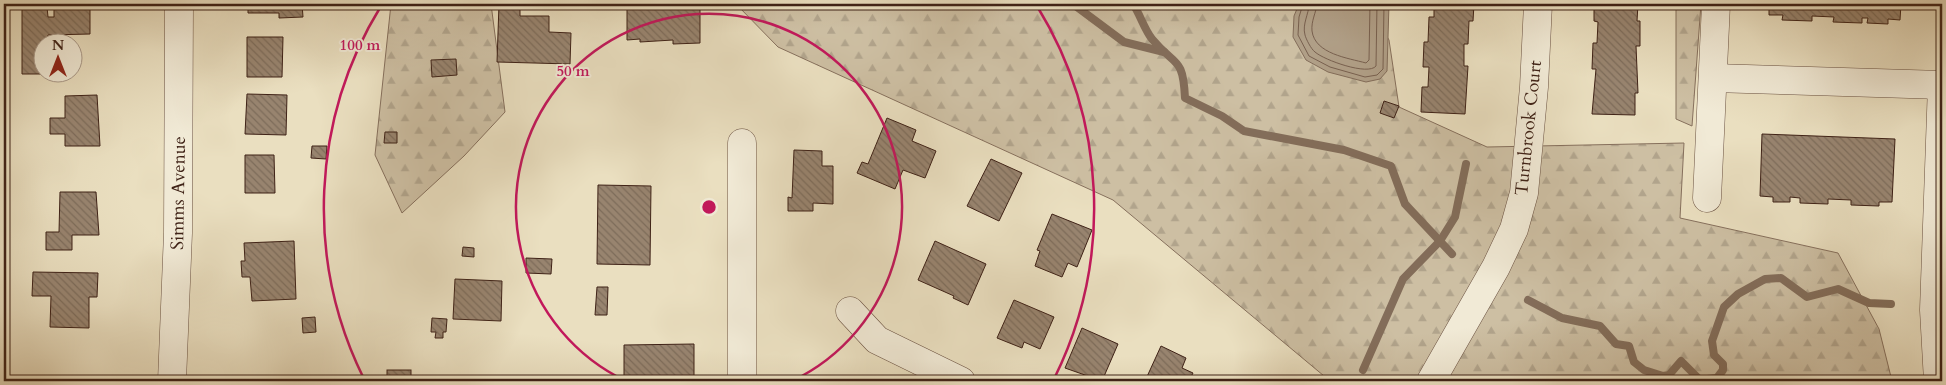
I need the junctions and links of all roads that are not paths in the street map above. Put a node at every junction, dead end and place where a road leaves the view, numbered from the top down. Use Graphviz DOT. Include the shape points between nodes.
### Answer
graph roads {
  1 [pos="179,4"];
  2 [pos="1538,4"];
  3 [pos="1716,4"];
  4 [pos="1713,78"];
  5 [pos="1942,85"];
  6 [pos="742,143"];
  7 [pos="1707,198"];
  8 [pos="850,311"];
  9 [pos="1939,368"];
  10 [pos="172,381"];
  11 [pos="742,381"];
  12 [pos="961,381"];
  13 [pos="1432,381"];
  1 -- 10 [label="street, Simms Avenue" via="178,233"];
  2 -- 13 [label="street, Turnbrook Court" via="1524,194 1514,228 1496,267"];
  3 -- 4 [label="street"];
  4 -- 5 [label="street"];
  4 -- 7 [label="street"];
  5 -- 9 [label="street" via="1934,310"];
  6 -- 11 [label="street"];
  8 -- 12 [label="street" via="877,340"];
}
